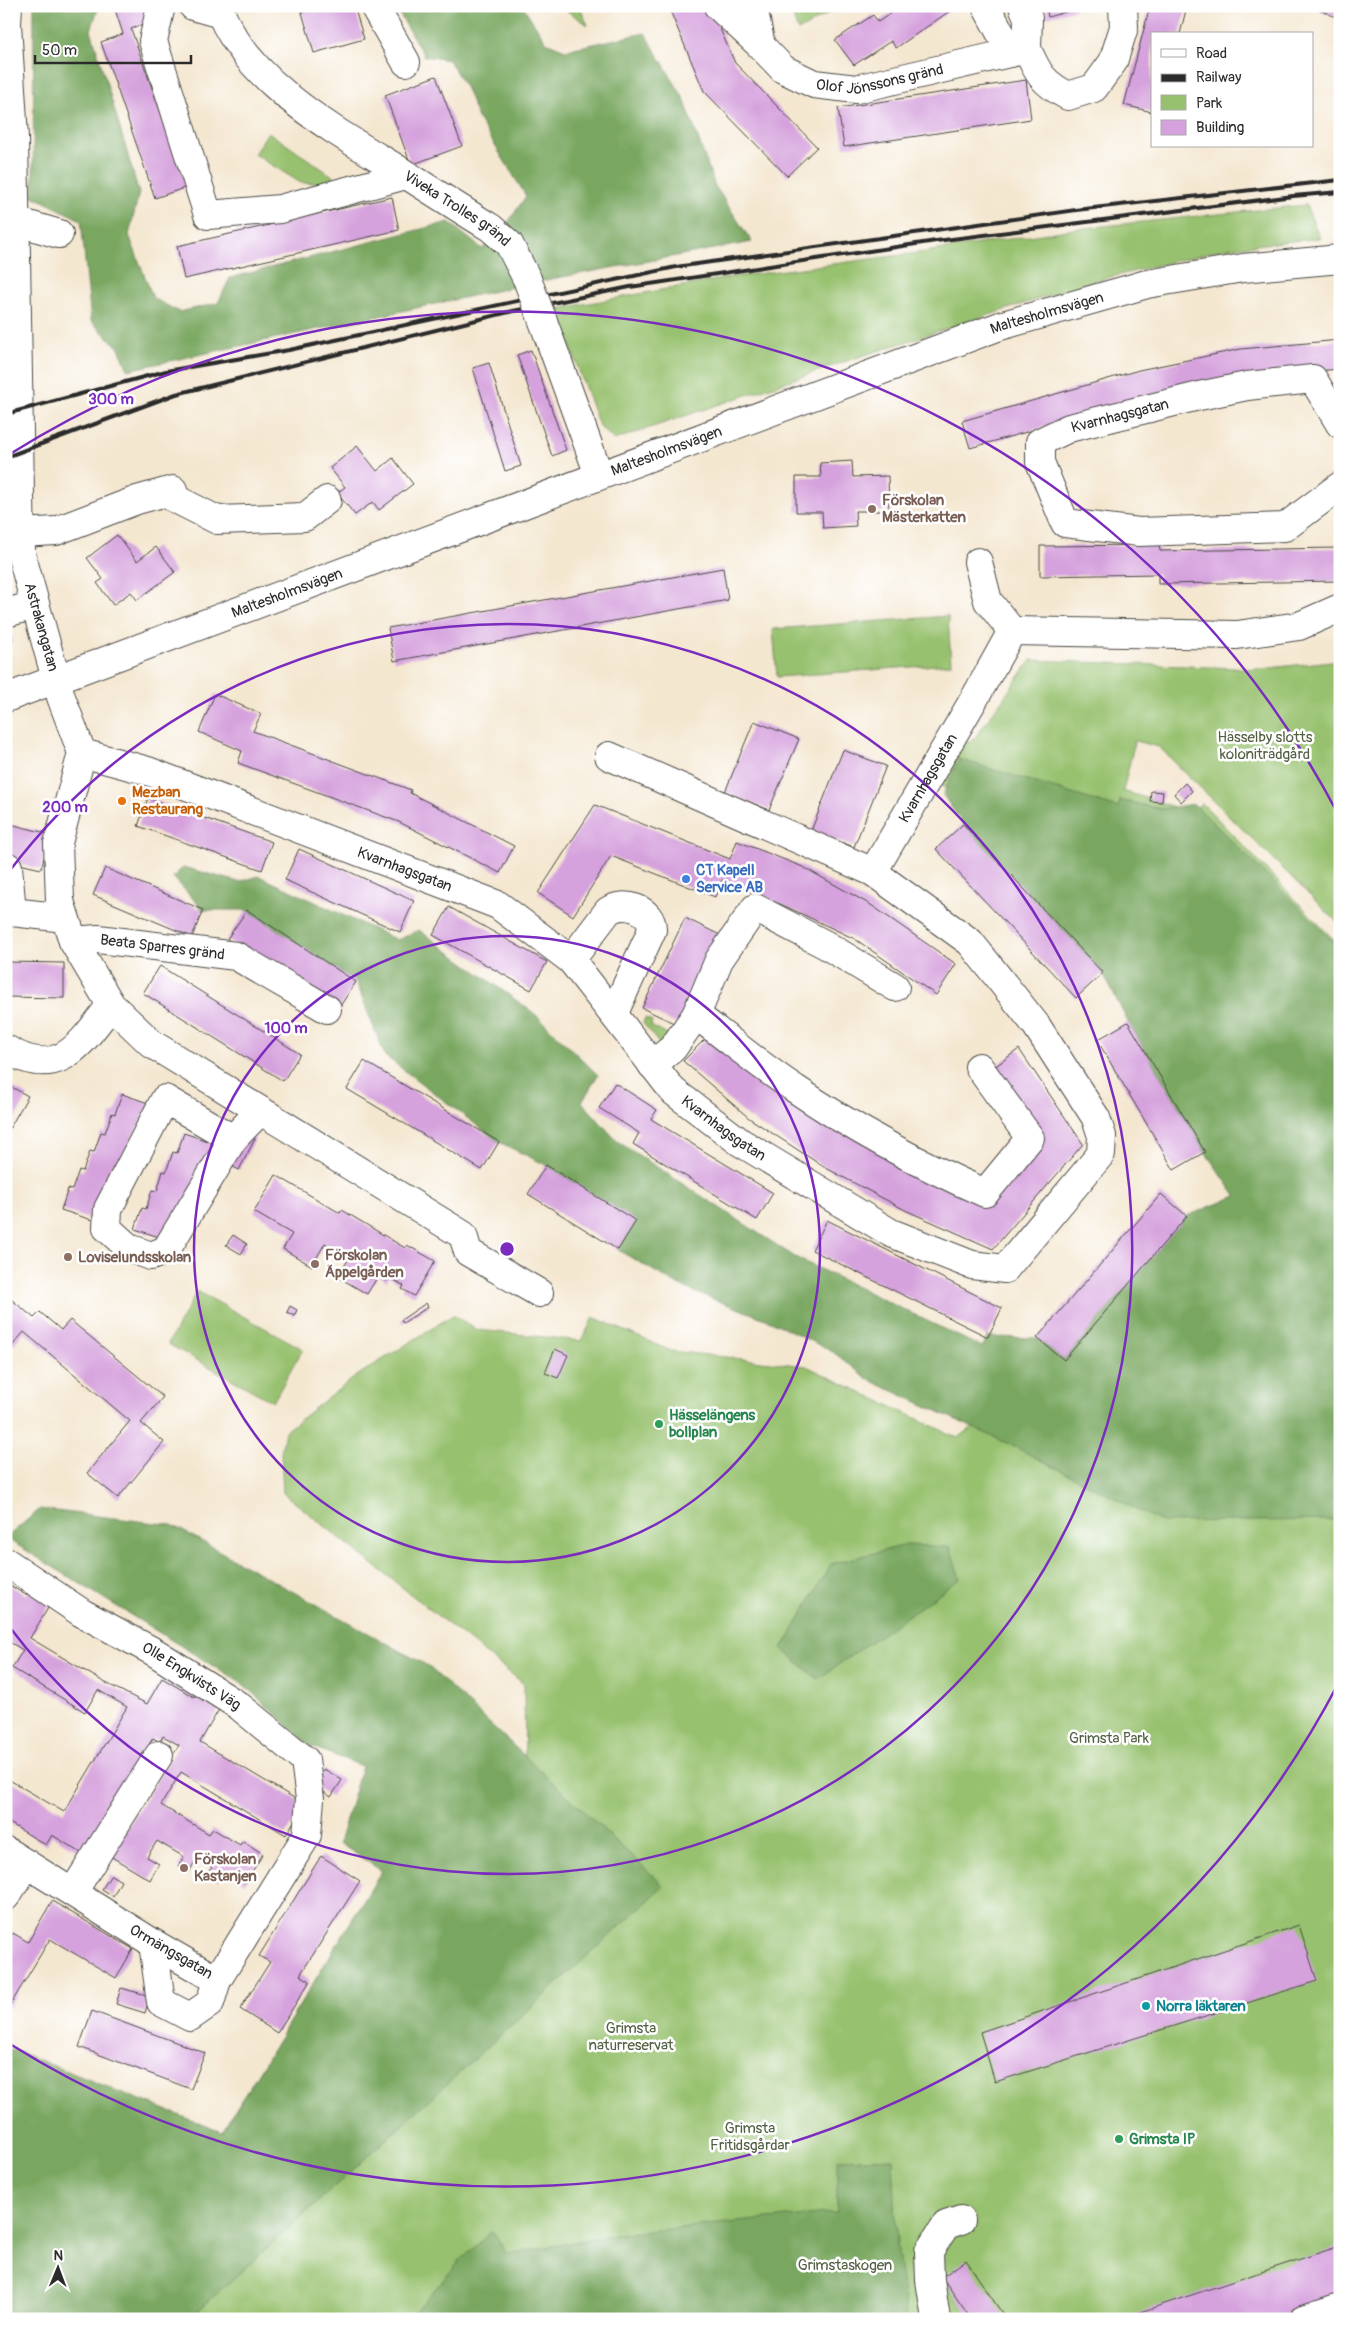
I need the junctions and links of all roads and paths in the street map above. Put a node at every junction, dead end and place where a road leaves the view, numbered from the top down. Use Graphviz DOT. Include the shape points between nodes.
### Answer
graph roads {
  1 [pos="8,6"];
  2 [pos="161,6"];
  3 [pos="193,6"];
  4 [pos="374,6"];
  5 [pos="718,6"];
  6 [pos="753,6"];
  7 [pos="986,6"];
  8 [pos="1023,6"];
  9 [pos="1123,6"];
  10 [pos="219,10"];
  11 [pos="761,46"];
  12 [pos="1019,51"];
  13 [pos="406,62"];
  14 [pos="406,175"];
  15 [pos="16,221"];
  16 [pos="59,234"];
  17 [pos="1340,259"];
  18 [pos="1340,424"];
  19 [pos="599,475"];
  20 [pos="1340,486"];
  21 [pos="327,500"];
  22 [pos="20,532"];
  23 [pos="978,562"];
  24 [pos="16,573"];
  25 [pos="35,605"];
  26 [pos="1340,608"];
  27 [pos="6,614"];
  28 [pos="1012,631"];
  29 [pos="56,679"];
  30 [pos="6,698"];
  31 [pos="82,753"];
  32 [pos="609,756"];
  33 [pos="8,867"];
  34 [pos="873,872"];
  35 [pos="69,930"];
  36 [pos="571,960"];
  37 [pos="894,987"];
  38 [pos="111,1005"];
  39 [pos="327,1010"];
  40 [pos="614,1013"];
  41 [pos="696,1015"];
  42 [pos="6,1049"];
  43 [pos="652,1064"];
  44 [pos="979,1067"];
  45 [pos="260,1111"];
  46 [pos="233,1140"];
  47 [pos="539,1293"];
  48 [pos="6,1562"];
  49 [pos="159,1755"];
  50 [pos="308,1835"];
  51 [pos="16,1858"];
  52 [pos="73,1892"];
  53 [pos="6,1896"];
  54 [pos="153,1943"];
  55 [pos="217,1980"];
  56 [pos="961,2220"];
  57 [pos="1340,2307"];
  58 [pos="936,2318"];
  59 [pos="1304,2319"];
  1 -- 15 [label="street, Astrakangatan"];
  2 -- 14 [label="street" via="153,41 208,215 280,209"];
  3 -- 10 [label="street, Viveka Trolles gränd"];
  4 -- 13 [label="street"];
  5 -- 11 [label="street, Olof Jönssons gränd"];
  6 -- 11 [label="street"];
  7 -- 12 [label="street"];
  8 -- 12 [label="street" via="1028,18"];
  9 -- 12 [label="street" via="1124,27 1113,62 1094,88 1068,96 1049,86"];
  10 -- 14 [label="street, Viveka Trolles gränd" via="240,45 267,78 326,125"];
  11 -- 12 [label="street, Olof Jönssons gränd" via="783,69 814,84 856,89"];
  14 -- 19 [label="street, Viveka Trolles gränd, bridge" via="490,228 509,244 543,320"];
  15 -- 16 [label="street"];
  15 -- 22 [label="street, Astrakangatan"];
  17 -- 19 [label="street, Maltesholmsvägen" via="1243,268 1148,284 1000,326"];
  18 -- 20 [label="street, Kvarnhagsgatan" via="1313,379 1247,386 1069,428 1040,442 1040,462 1066,523 1138,532 1285,527"];
  19 -- 29 [label="street, Maltesholmsvägen"];
  21 -- 22 [label="street" via="305,517 217,520 168,491 56,531"];
  22 -- 24 [label="street, Astrakangatan" via="21,554"];
  23 -- 28 [label="street" via="988,601"];
  24 -- 25 [label="street, Astrakangatan"];
  25 -- 27 [label="street"];
  25 -- 29 [label="street, Astrakangatan"];
  26 -- 28 [label="street" via="1299,626 1237,635"];
  28 -- 34 [label="street, Kvarnhagsgatan"];
  29 -- 30 [label="street, Maltesholmsvägen"];
  29 -- 31 [label="street"];
  31 -- 35 [label="street, Beata Sparres gränd" via="58,843 60,901"];
  31 -- 36 [label="street, Kvarnhagsgatan" via="148,770 498,905"];
  32 -- 34 [label="street, Kvarnhagsgatan"];
  33 -- 35 [label="street" via="12,912"];
  34 -- 43 [label="street, Kvarnhagsgatan" via="970,942 1036,1025 1096,1118 1102,1136 1101,1154 1006,1269 972,1265 891,1233 740,1142 673,1091"];
  35 -- 38 [label="street, Beata Sparres gränd"];
  35 -- 39 [label="street, Beata Sparres gränd" via="98,939 236,956"];
  36 -- 40 [label="street, Kvarnhagsgatan"];
  36 -- 40 [label="street" via="616,905 626,905 653,922"];
  37 -- 41 [label="street" via="826,945 755,908 719,960"];
  38 -- 42 [label="street" via="79,1046 54,1062 21,1058"];
  38 -- 45 [label="street, Beata Sparres gränd" via="152,1044"];
  40 -- 43 [label="street, Kvarnhagsgatan"];
  41 -- 43 [label="street" via="673,1048"];
  41 -- 44 [label="street" via="794,1088 835,1114 934,1171 985,1193 1030,1138"];
  45 -- 46 [label="street"];
  45 -- 47 [label="street, Beata Sparres gränd" via="463,1235 468,1252"];
  46 -- 46 [label="street" via="165,1099 108,1209 107,1228 129,1248 151,1256 166,1250"];
  48 -- 50 [label="street, Olle Engkvists Väg" via="82,1613 156,1653 231,1701 305,1760 310,1799"];
  49 -- 52 [label="street"];
  50 -- 55 [label="street, Ormängsgatan"];
  51 -- 52 [label="street, Ormängsgatan"];
  51 -- 53 [label="street"];
  52 -- 54 [label="street, Ormängsgatan"];
  54 -- 55 [label="street, Ormängsgatan"];
  54 -- 55 [label="street" via="161,2002 190,2017 210,2003"];
  56 -- 58 [label="street" via="946,2225 929,2251"];
  57 -- 59 [label="street"];
}
